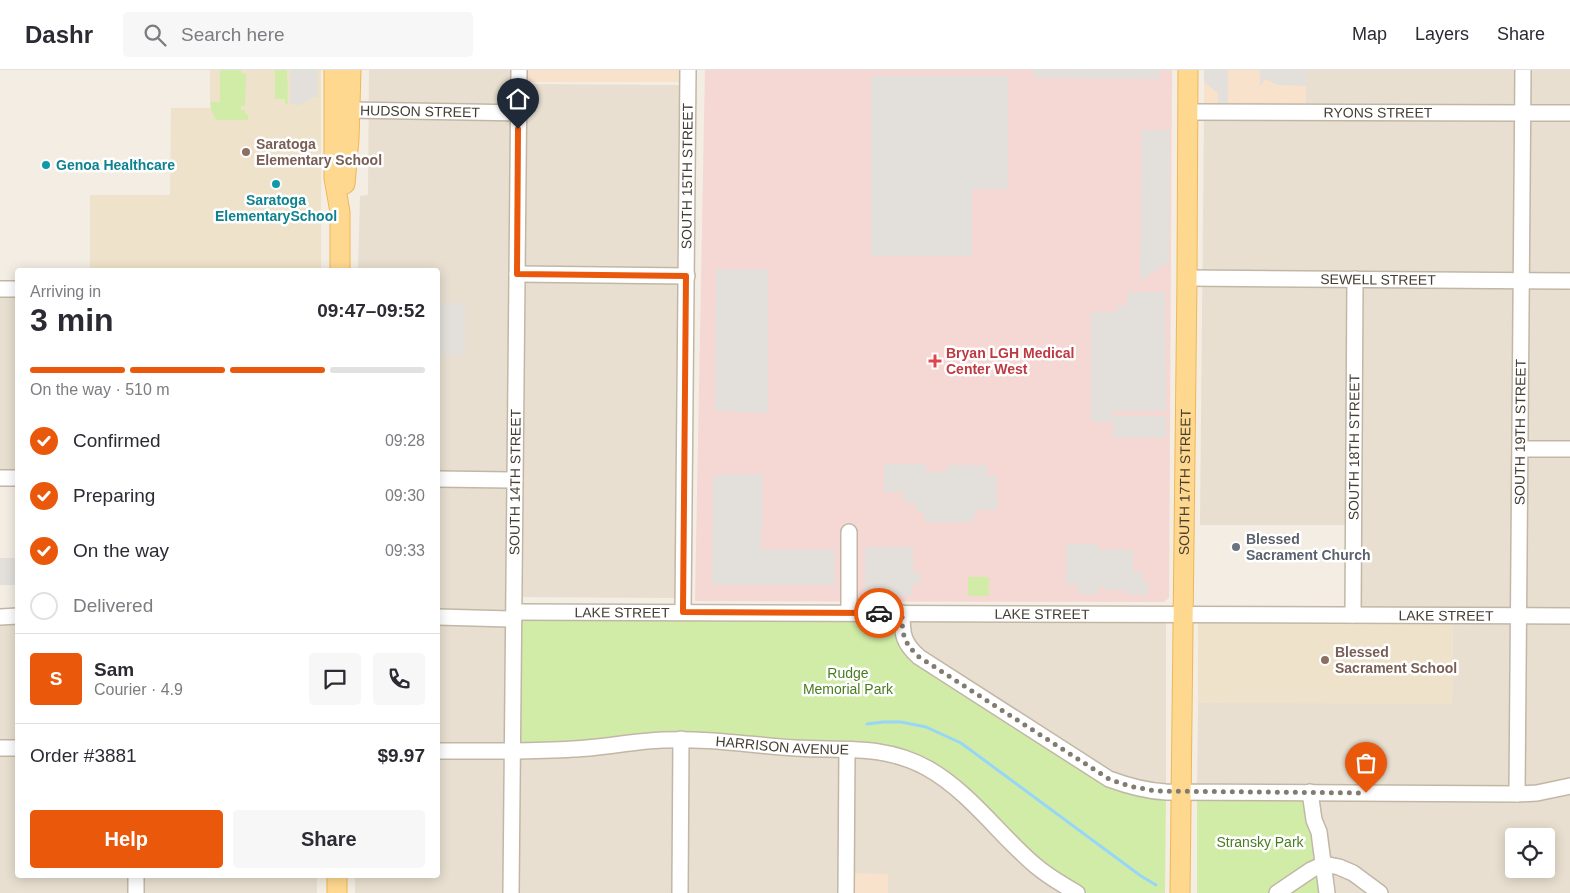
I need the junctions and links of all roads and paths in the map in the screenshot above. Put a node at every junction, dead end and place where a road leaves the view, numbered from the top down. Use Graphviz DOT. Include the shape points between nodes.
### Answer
graph roads {
  1 [pos="334,70"];
  2 [pos="352,70"];
  3 [pos="519,70"];
  4 [pos="688,70"];
  5 [pos="1188,70"];
  6 [pos="1523,70"];
  7 [pos="350,110"];
  8 [pos="1187,112"];
  9 [pos="519,113"];
  10 [pos="1523,113"];
  11 [pos="1570,113"];
  12 [pos="340,212"];
  13 [pos="340,268"];
  14 [pos="517,274"];
  15 [pos="686,276"];
  16 [pos="1187,278"];
  17 [pos="1355,279"];
  18 [pos="1521,281"];
  19 [pos="1570,281"];
  20 [pos="0,289"];
  21 [pos="15,289"];
  22 [pos="1520,449"];
  23 [pos="1570,449"];
  24 [pos="0,478"];
  25 [pos="15,478"];
  26 [pos="440,480"];
  27 [pos="515,480"];
  28 [pos="849,532"];
  29 [pos="683,612"];
  30 [pos="848,613"];
  31 [pos="902,613"];
  32 [pos="514,615"];
  33 [pos="1184,615"];
  34 [pos="15,616"];
  35 [pos="1353,616"];
  36 [pos="1518,616"];
  37 [pos="1570,616"];
  38 [pos="0,617"];
  39 [pos="440,617"];
  40 [pos="682,740"];
  41 [pos="0,748"];
  42 [pos="15,748"];
  43 [pos="847,750"];
  44 [pos="440,751"];
  45 [pos="512,751"];
  46 [pos="1570,786"];
  47 [pos="1181,792"];
  48 [pos="1310,792"];
  49 [pos="1517,794"];
  50 [pos="1324,864"];
  51 [pos="136,878"];
  52 [pos="337,878"];
  53 [pos="136,893"];
  54 [pos="337,893"];
  55 [pos="511,893"];
  56 [pos="680,893"];
  57 [pos="846,893"];
  58 [pos="1077,893"];
  59 [pos="1180,893"];
  60 [pos="1277,893"];
  61 [pos="1327,893"];
  62 [pos="1380,893"];
  1 -- 12 [label="main road" via="334,178"];
  2 -- 7 [label="main road"];
  3 -- 9 [label="street, SOUTH 14TH STREET"];
  4 -- 15 [label="street, SOUTH 15TH STREET"];
  5 -- 8 [label="main road, SOUTH 17TH STREET"];
  6 -- 10 [label="street, SOUTH 19TH STREET"];
  7 -- 9 [label="street, HUDSON STREET"];
  7 -- 12 [label="main road"];
  8 -- 10 [label="street, RYONS STREET"];
  8 -- 16 [label="main road, SOUTH 17TH STREET"];
  9 -- 14 [label="street, SOUTH 14TH STREET"];
  10 -- 11 [label="street, RYONS STREET"];
  10 -- 18 [label="street, SOUTH 19TH STREET"];
  12 -- 13 [label="main road"];
  14 -- 15 [label="street"];
  14 -- 27 [label="street, SOUTH 14TH STREET"];
  15 -- 29 [label="street, SOUTH 15TH STREET"];
  16 -- 17 [label="street, SEWELL STREET"];
  16 -- 33 [label="main road, SOUTH 17TH STREET"];
  17 -- 18 [label="street, SEWELL STREET"];
  17 -- 35 [label="street, SOUTH 18TH STREET"];
  18 -- 19 [label="street, SEWELL STREET"];
  18 -- 22 [label="street, SOUTH 19TH STREET"];
  20 -- 21 [label="street"];
  22 -- 23 [label="street"];
  22 -- 36 [label="street, SOUTH 19TH STREET"];
  24 -- 25 [label="street"];
  26 -- 27 [label="street"];
  27 -- 32 [label="street, SOUTH 14TH STREET"];
  28 -- 30 [label="street"];
  29 -- 30 [label="street, LAKE STREET"];
  29 -- 32 [label="street, LAKE STREET"];
  30 -- 31 [label="street, LAKE STREET"];
  31 -- 33 [label="street, LAKE STREET"];
  31 -- 47 [label="street" via="904,638 919,657 1109,779 1142,790"];
  32 -- 39 [label="street, LAKE STREET"];
  32 -- 45 [label="street, SOUTH 14TH STREET"];
  33 -- 35 [label="street, LAKE STREET"];
  33 -- 47 [label="main road, SOUTH 17TH STREET"];
  34 -- 38 [label="street"];
  35 -- 36 [label="street, LAKE STREET"];
  36 -- 37 [label="street, LAKE STREET"];
  36 -- 49 [label="street, SOUTH 19TH STREET"];
  40 -- 43 [label="street, HARRISON AVENUE"];
  40 -- 45 [label="street, HARRISON AVENUE"];
  40 -- 56 [label="street"];
  41 -- 42 [label="street"];
  43 -- 57 [label="street"];
  43 -- 58 [label="street, HARRISON AVENUE" via="881,751 927,768 953,786 1037,867"];
  44 -- 45 [label="street, HARRISON AVENUE"];
  45 -- 55 [label="street, SOUTH 14TH STREET"];
  46 -- 49 [label="street"];
  47 -- 48 [label="street"];
  47 -- 59 [label="main road, SOUTH 17TH STREET"];
  48 -- 49 [label="street"];
  48 -- 50 [label="street"];
  50 -- 60 [label="street"];
  50 -- 61 [label="street"];
  50 -- 62 [label="street" via="1353,874"];
  51 -- 53 [label="street"];
  52 -- 54 [label="main road"];
}
